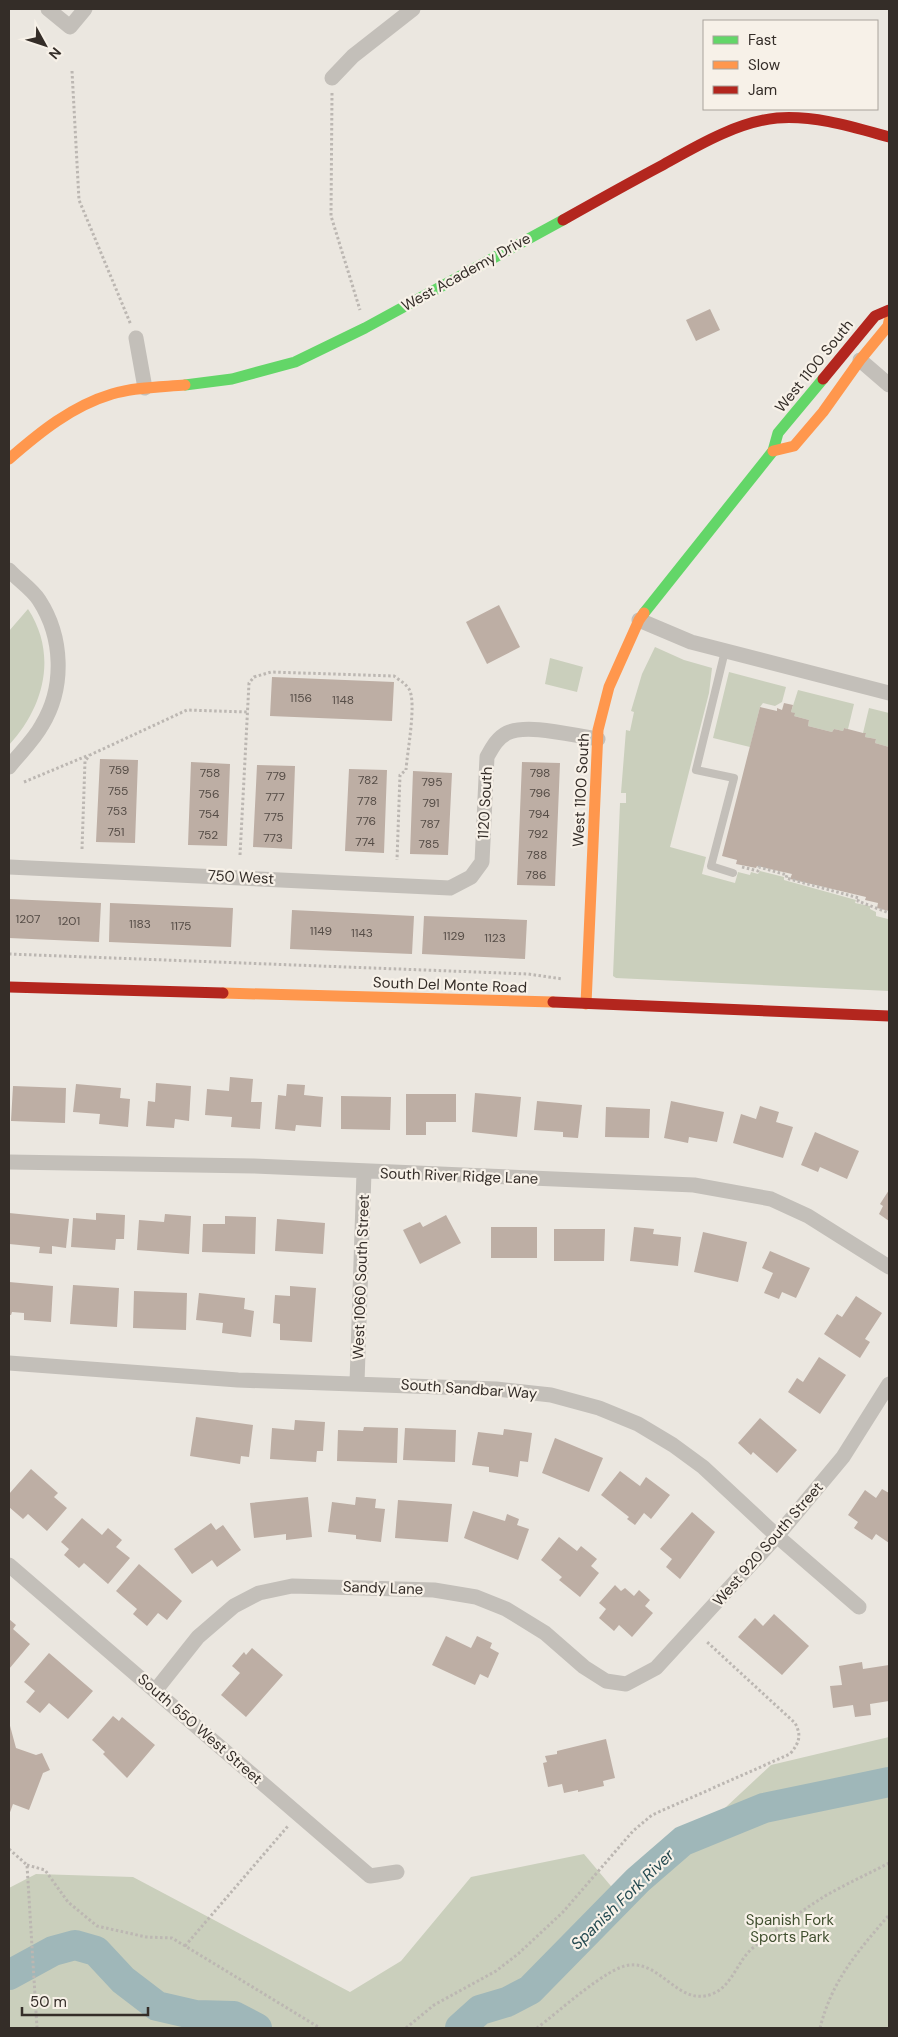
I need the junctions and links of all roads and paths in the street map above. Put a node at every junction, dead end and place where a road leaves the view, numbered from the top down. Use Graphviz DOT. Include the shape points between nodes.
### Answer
graph roads {
  1 [pos="48,9"];
  2 [pos="85,9"];
  3 [pos="413,9"];
  4 [pos="72,70"];
  5 [pos="332,78"];
  6 [pos="775,114"];
  7 [pos="889,137"];
  8 [pos="889,310"];
  9 [pos="889,321"];
  10 [pos="365,328"];
  11 [pos="136,338"];
  12 [pos="860,360"];
  13 [pos="889,385"];
  14 [pos="145,388"];
  15 [pos="773,451"];
  16 [pos="9,458"];
  17 [pos="9,570"];
  18 [pos="639,620"];
  19 [pos="725,652"];
  20 [pos="889,693"];
  21 [pos="248,712"];
  22 [pos="598,739"];
  23 [pos="90,755"];
  24 [pos="9,766"];
  25 [pos="24,782"];
  26 [pos="82,849"];
  27 [pos="240,855"];
  28 [pos="397,860"];
  29 [pos="9,867"];
  30 [pos="734,869"];
  31 [pos="471,877"];
  32 [pos="889,913"];
  33 [pos="9,954"];
  34 [pos="563,979"];
  35 [pos="9,987"];
  36 [pos="586,1004"];
  37 [pos="889,1016"];
  38 [pos="9,1162"];
  39 [pos="364,1172"];
  40 [pos="889,1267"];
  41 [pos="9,1363"];
  42 [pos="358,1383"];
  43 [pos="889,1384"];
  44 [pos="777,1536"];
  45 [pos="9,1565"];
  46 [pos="859,1607"];
  47 [pos="706,1641"];
  48 [pos="626,1684"];
  49 [pos="155,1691"];
  50 [pos="288,1826"];
  51 [pos="9,1849"];
  52 [pos="889,1863"];
  53 [pos="26,1865"];
  54 [pos="398,1872"];
  55 [pos="889,1916"];
  56 [pos="185,1946"];
  57 [pos="36,2028"];
  58 [pos="320,2028"];
  59 [pos="406,2028"];
  60 [pos="536,2028"];
  61 [pos="820,2028"];
  1 -- 2 [label="street" via="70,27"];
  3 -- 5 [label="street" via="353,56"];
  4 -- 11 [label="path" via="79,200"];
  5 -- 10 [label="path" via="331,216"];
  6 -- 7 [label="street, West Academy Drive"];
  6 -- 10 [label="street, West Academy Drive" via="697,146"];
  8 -- 15 [label="street, West 1100 South" via="875,316 851,344 778,433"];
  9 -- 12 [label="street"];
  10 -- 14 [label="street, West Academy Drive" via="295,362 260,372 232,379"];
  11 -- 14 [label="street"];
  12 -- 13 [label="street"];
  12 -- 15 [label="street" via="794,446"];
  14 -- 16 [label="street, West Academy Drive" via="114,393 84,405 47,426"];
  15 -- 18 [label="street, West 1100 South"];
  17 -- 24 [label="street" via="38,599 57,647 59,673 54,698 42,725"];
  18 -- 19 [label="street"];
  18 -- 22 [label="street, West 1100 South" via="609,687"];
  19 -- 20 [label="street"];
  19 -- 30 [label="lane" via="696,770 734,778 711,866"];
  21 -- 23 [label="path" via="187,710"];
  21 -- 27 [label="path"];
  21 -- 28 [label="path" via="249,683 263,673 394,676 401,681 412,697 406,770 400,775"];
  22 -- 31 [label="street, 1120 South" via="524,729 507,733 495,743 487,757 482,862"];
  22 -- 36 [label="street, West 1100 South"];
  23 -- 25 [label="path"];
  23 -- 26 [label="path" via="85,761"];
  29 -- 31 [label="street, 750 West" via="450,888"];
  30 -- 32 [label="path" via="758,871 759,867 787,875 786,878 859,898 858,901"];
  33 -- 34 [label="path" via="528,974"];
  35 -- 36 [label="street, South Del Monte Road"];
  36 -- 37 [label="street, South Del Monte Road"];
  38 -- 39 [label="street, South River Ridge Lane" via="254,1166"];
  39 -- 40 [label="street, South River Ridge Lane" via="694,1185 733,1191 771,1199 808,1216"];
  39 -- 42 [label="street, West 1060 South Street"];
  41 -- 42 [label="street, South Sandbar Way" via="238,1380"];
  42 -- 44 [label="street, South Sandbar Way" via="496,1389 551,1395 599,1408 638,1424 673,1445 703,1467"];
  43 -- 44 [label="street, West 920 South Street" via="843,1458"];
  44 -- 46 [label="street, South Sandbar Way"];
  44 -- 48 [label="street, West 920 South Street" via="656,1668"];
  45 -- 49 [label="street, South 550 West Street"];
  47 -- 59 [label="path" via="795,1723 799,1731 798,1744 790,1754 652,1815 633,1832 563,1912 518,1954 496,1971 434,2005"];
  48 -- 49 [label="street, Sandy Lane" via="606,1681 544,1633 506,1609 476,1597 434,1590 299,1586 260,1593 234,1606 198,1637"];
  49 -- 54 [label="street, South 550 West Street" via="370,1876"];
  50 -- 56 [label="path"];
  51 -- 53 [label="path"];
  52 -- 60 [label="path" via="826,1896 752,1948 727,1984 714,1994 698,1998 683,1993 648,1968 630,1964 590,1987"];
  53 -- 56 [label="path" via="45,1870 68,1902 97,1926 146,1938 172,1938"];
  53 -- 57 [label="path"];
  55 -- 61 [label="path" via="840,1977 829,1997"];
  56 -- 58 [label="path"];
}
